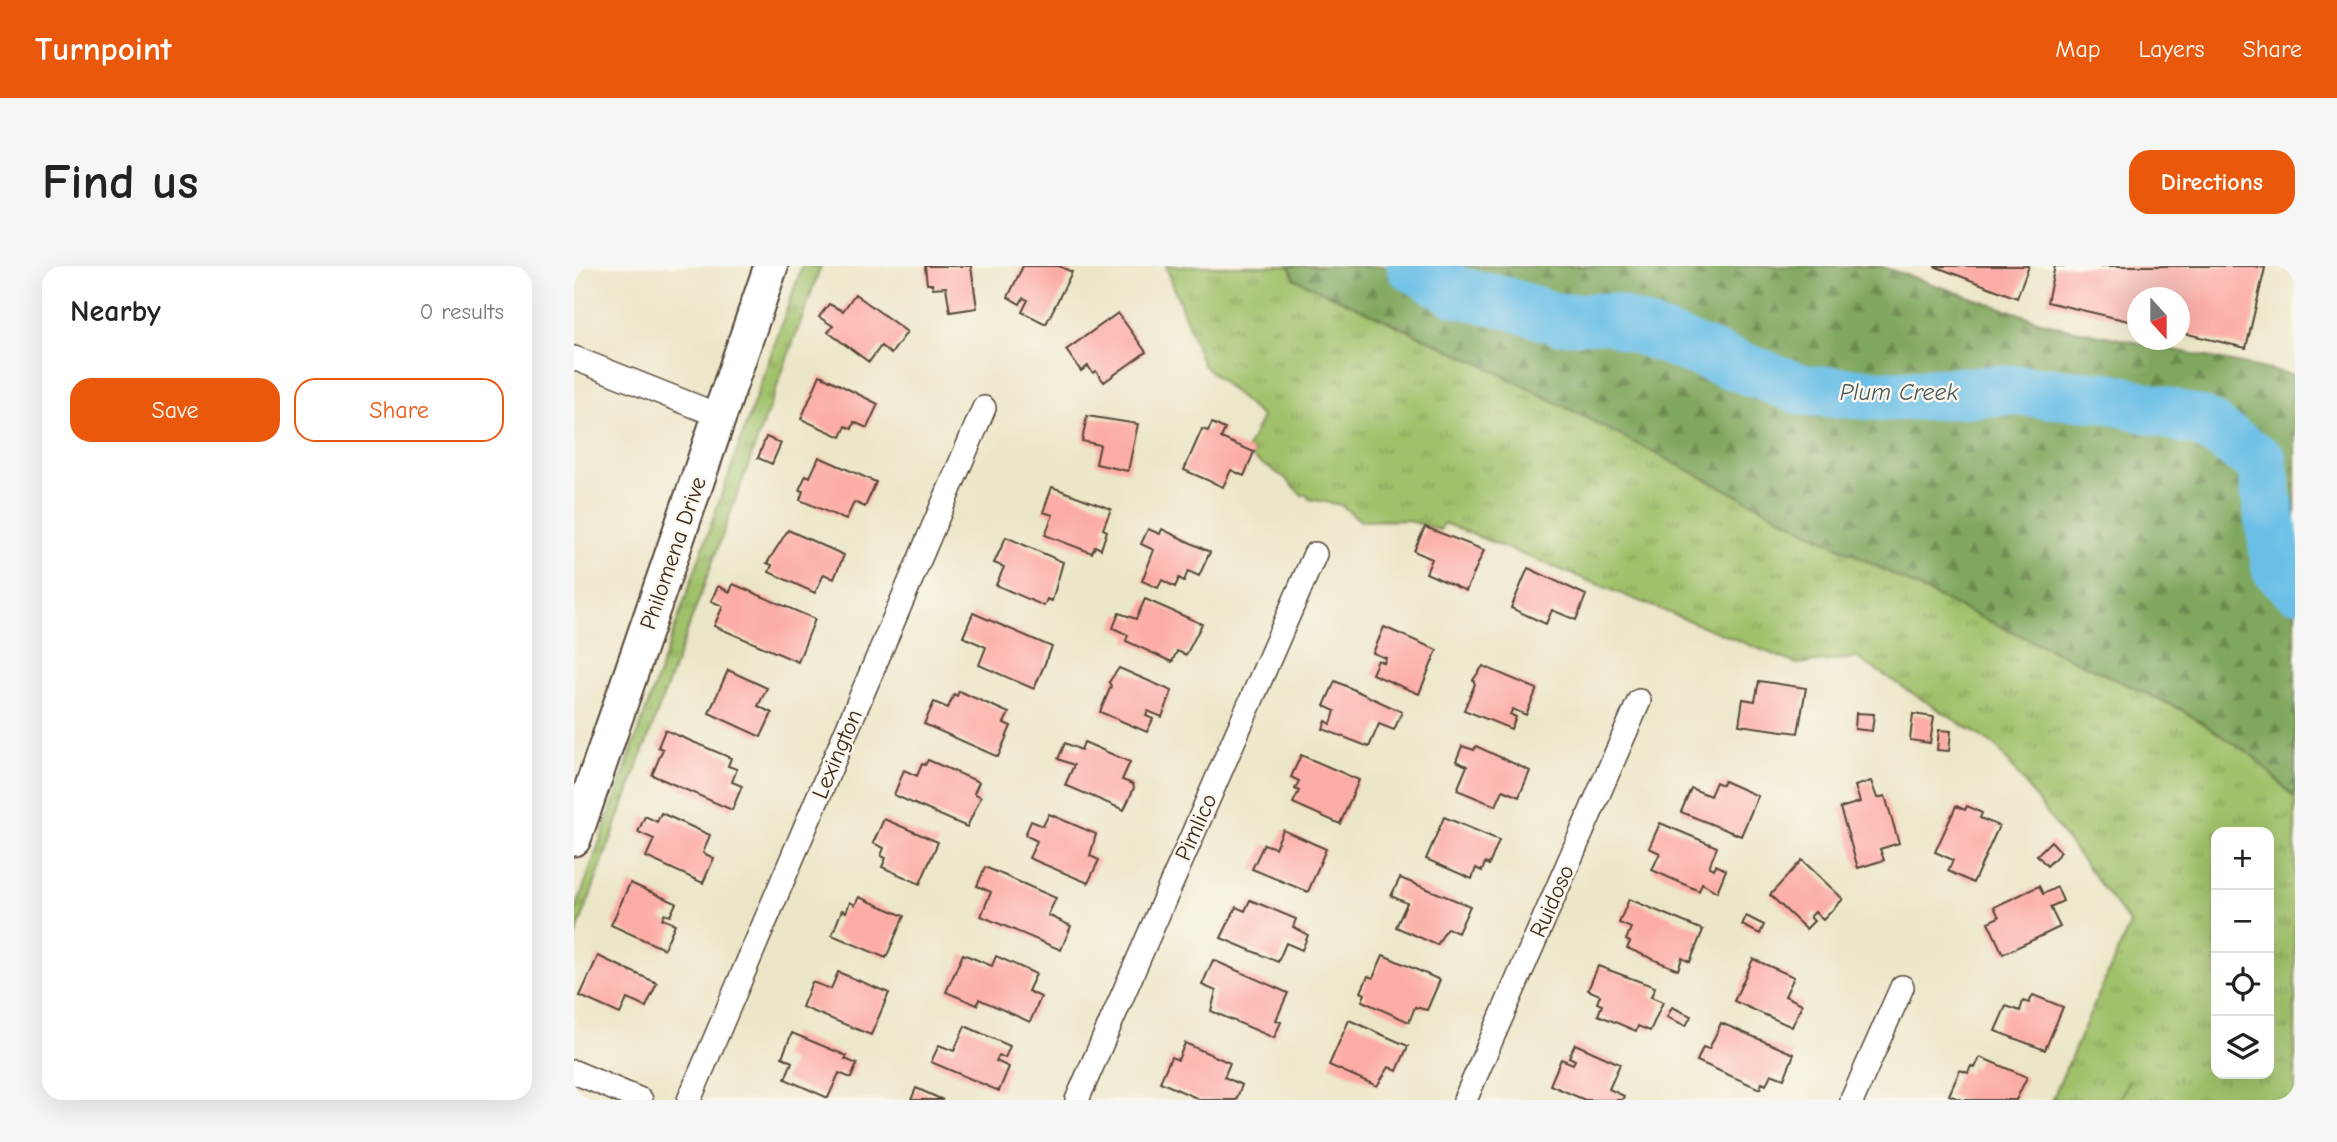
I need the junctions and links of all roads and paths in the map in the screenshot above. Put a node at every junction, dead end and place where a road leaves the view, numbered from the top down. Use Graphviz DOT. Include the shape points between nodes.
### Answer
graph roads {
  1 [pos="771,266"];
  2 [pos="574,358"];
  3 [pos="984,408"];
  4 [pos="720,416"];
  5 [pos="1315,554"];
  6 [pos="1639,701"];
  7 [pos="574,839"];
  8 [pos="1902,987"];
  9 [pos="574,1072"];
  10 [pos="641,1100"];
  11 [pos="689,1100"];
  12 [pos="1077,1100"];
  13 [pos="1465,1100"];
  14 [pos="1852,1100"];
  1 -- 4 [label="street, Philomena Drive"];
  2 -- 4 [label="street"];
  3 -- 11 [label="street, Lexington"];
  4 -- 7 [label="street, Philomena Drive"];
  5 -- 12 [label="street, Pimlico"];
  6 -- 13 [label="street, Ruidoso"];
  8 -- 14 [label="street"];
  9 -- 10 [label="street"];
}
